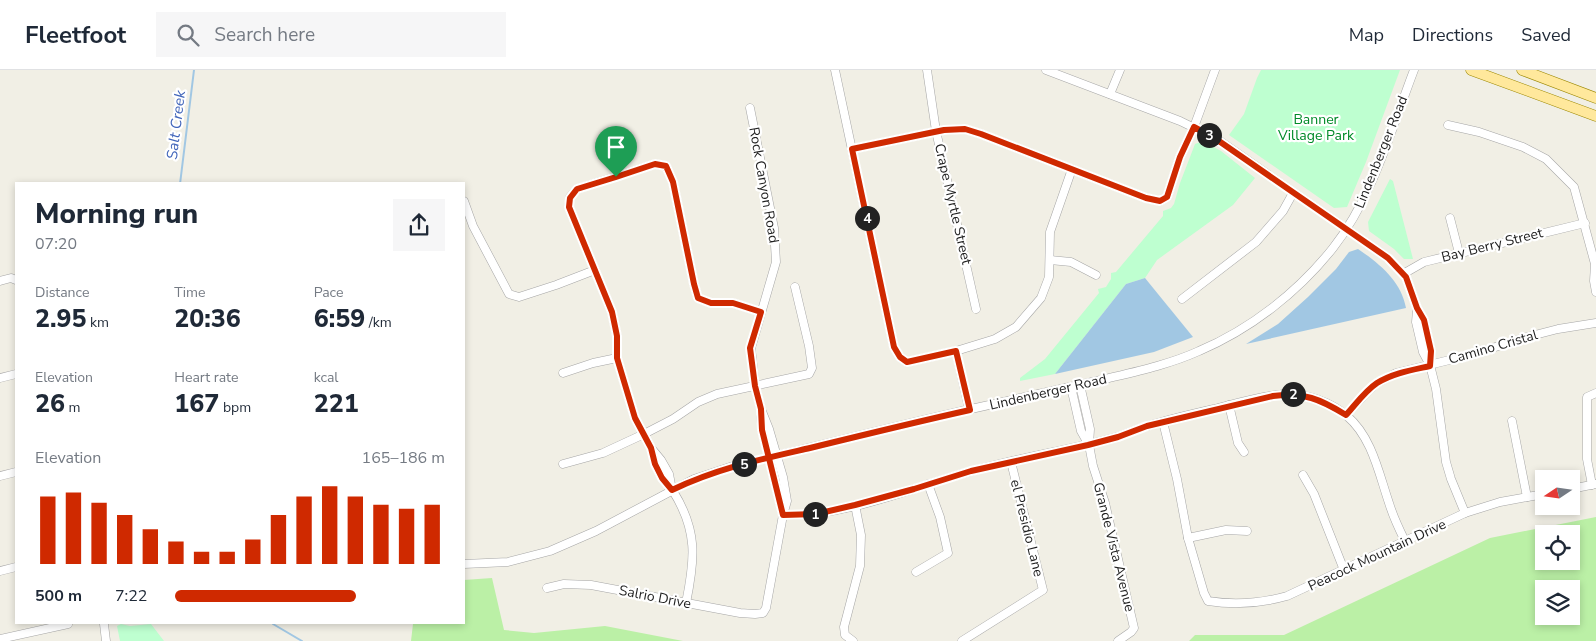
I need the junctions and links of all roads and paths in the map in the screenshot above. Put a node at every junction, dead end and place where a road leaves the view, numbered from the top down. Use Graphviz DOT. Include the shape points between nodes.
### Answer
graph roads {
  1 [pos="835,70"];
  2 [pos="927,70"];
  3 [pos="1046,70"];
  4 [pos="1120,70"];
  5 [pos="1215,70"];
  6 [pos="1414,70"];
  7 [pos="1471,70"];
  8 [pos="1522,70"];
  9 [pos="1110,94"];
  10 [pos="1596,98"];
  11 [pos="750,108"];
  12 [pos="1596,116"];
  13 [pos="1448,125"];
  14 [pos="1194,127"];
  15 [pos="936,131"];
  16 [pos="852,149"];
  17 [pos="1072,169"];
  18 [pos="1293,193"];
  19 [pos="465,204"];
  20 [pos="1450,218"];
  21 [pos="1585,223"];
  22 [pos="1347,230"];
  23 [pos="1459,253"];
  24 [pos="1050,260"];
  25 [pos="1596,269"];
  26 [pos="595,270"];
  27 [pos="1096,274"];
  28 [pos="1403,274"];
  29 [pos="15,279"];
  30 [pos="0,281"];
  31 [pos="795,287"];
  32 [pos="1596,292"];
  33 [pos="1182,299"];
  34 [pos="976,309"];
  35 [pos="761,312"];
  36 [pos="1596,323"];
  37 [pos="956,351"];
  38 [pos="617,358"];
  39 [pos="1430,366"];
  40 [pos="563,373"];
  41 [pos="15,374"];
  42 [pos="0,378"];
  43 [pos="1080,385"];
  44 [pos="755,386"];
  45 [pos="1070,387"];
  46 [pos="1596,393"];
  47 [pos="1229,405"];
  48 [pos="970,410"];
  49 [pos="1346,415"];
  50 [pos="1512,421"];
  51 [pos="1163,422"];
  52 [pos="644,434"];
  53 [pos="1088,445"];
  54 [pos="1244,452"];
  55 [pos="773,457"];
  56 [pos="1011,462"];
  57 [pos="563,464"];
  58 [pos="15,472"];
  59 [pos="1303,475"];
  60 [pos="0,476"];
  61 [pos="928,484"];
  62 [pos="1594,484"];
  63 [pos="1580,487"];
  64 [pos="672,490"];
  65 [pos="1535,496"];
  66 [pos="1526,497"];
  67 [pos="855,505"];
  68 [pos="1465,513"];
  69 [pos="783,515"];
  70 [pos="1248,531"];
  71 [pos="1188,538"];
  72 [pos="1405,541"];
  73 [pos="465,564"];
  74 [pos="15,567"];
  75 [pos="1344,570"];
  76 [pos="0,571"];
  77 [pos="916,572"];
  78 [pos="547,588"];
  79 [pos="686,603"];
  80 [pos="763,613"];
  81 [pos="68,624"];
  82 [pos="104,624"];
  83 [pos="0,640"];
  84 [pos="106,641"];
  85 [pos="853,641"];
  86 [pos="962,641"];
  87 [pos="1118,641"];
  1 -- 16 [label="street"];
  2 -- 15 [label="street, Crape Myrtle Street"];
  3 -- 9 [label="street"];
  4 -- 9 [label="street"];
  5 -- 14 [label="street"];
  6 -- 22 [label="street, Lindenberger Road" via="1369,190"];
  7 -- 12 [label="main road"];
  8 -- 10 [label="main road"];
  9 -- 14 [label="street"];
  11 -- 35 [label="street, Rock Canyon Road" via="774,228 776,262"];
  13 -- 21 [label="street" via="1523,147 1546,159 1574,187"];
  14 -- 17 [label="street" via="1167,197 1160,201"];
  14 -- 18 [label="street"];
  15 -- 16 [label="street"];
  15 -- 17 [label="street" via="965,129"];
  15 -- 34 [label="street, Crape Myrtle Street"];
  16 -- 37 [label="street" via="894,347 907,362"];
  17 -- 24 [label="street" via="1050,232"];
  18 -- 22 [label="street"];
  18 -- 33 [label="street" via="1283,211 1256,242"];
  19 -- 26 [label="street" via="473,226 509,294 519,297"];
  20 -- 23 [label="street"];
  21 -- 23 [label="street, Bay Berry Street"];
  21 -- 25 [label="street"];
  22 -- 28 [label="street" via="1388,258"];
  22 -- 43 [label="street, Lindenberger Road" via="1296,288 1241,330 1168,362"];
  23 -- 28 [label="street, Bay Berry Street" via="1424,262"];
  24 -- 27 [label="street" via="1071,262"];
  24 -- 37 [label="street" via="1041,298 1016,327 995,339"];
  25 -- 32 [label="street"];
  26 -- 35 [label="street" via="569,207 570,198 577,189 655,164 666,166 673,182 698,298 711,303 733,303"];
  26 -- 38 [label="street" via="612,312"];
  28 -- 39 [label="street" via="1417,308 1416,322"];
  29 -- 30 [label="street"];
  31 -- 44 [label="street" via="812,368 809,374"];
  35 -- 44 [label="street, Rock Canyon Road" via="750,348"];
  36 -- 39 [label="street, Camino Cristal" via="1527,337"];
  37 -- 48 [label="street"];
  38 -- 40 [label="street"];
  38 -- 52 [label="street" via="635,418"];
  39 -- 49 [label="street, Camino Cristal" via="1383,380"];
  39 -- 68 [label="street" via="1441,415 1446,462"];
  41 -- 42 [label="street"];
  43 -- 45 [label="street, Lindenberger Road"];
  43 -- 53 [label="street, Grande Vista Avenue" via="1090,429"];
  44 -- 52 [label="street" via="717,394 698,402"];
  44 -- 55 [label="street, Rock Canyon Road"];
  45 -- 48 [label="street, Lindenberger Road"];
  45 -- 53 [label="street, Grande Vista Avenue" via="1081,431"];
  46 -- 62 [label="street" via="1587,397 1587,459"];
  47 -- 49 [label="street" via="1294,394 1320,400"];
  47 -- 51 [label="street"];
  47 -- 54 [label="street" via="1238,443"];
  48 -- 55 [label="street, Lindenberger Road"];
  49 -- 72 [label="street" via="1364,436 1372,453"];
  50 -- 66 [label="street"];
  51 -- 53 [label="street"];
  51 -- 71 [label="street"];
  52 -- 57 [label="street" via="603,453"];
  52 -- 64 [label="street" via="669,474"];
  53 -- 56 [label="street"];
  53 -- 87 [label="street, Grande Vista Avenue" via="1134,628"];
  55 -- 64 [label="street, Lindenberger Road" via="717,471"];
  55 -- 69 [label="street, Rock Canyon Road" via="787,502"];
  56 -- 61 [label="street"];
  56 -- 86 [label="street, el Presidio Lane" via="1043,590"];
  58 -- 60 [label="street"];
  59 -- 75 [label="street" via="1314,494"];
  61 -- 67 [label="street"];
  61 -- 77 [label="street" via="948,553"];
  62 -- 63 [label="street"];
  64 -- 73 [label="street, Lindenberger Road" via="596,531 550,551 508,562"];
  64 -- 79 [label="street" via="689,525 693,549"];
  65 -- 66 [label="street, Peacock Mountain Drive"];
  66 -- 68 [label="street, Peacock Mountain Drive"];
  67 -- 69 [label="street" via="816,514"];
  67 -- 85 [label="street" via="861,535 860,566 844,627 844,635"];
  68 -- 72 [label="street, Peacock Mountain Drive"];
  69 -- 80 [label="street, Rock Canyon Road"];
  70 -- 71 [label="street" via="1226,530"];
  71 -- 75 [label="street, Peacock Mountain Drive" via="1208,601 1277,599"];
  72 -- 75 [label="street, Peacock Mountain Drive"];
  74 -- 76 [label="street"];
  78 -- 79 [label="street, Salrio Drive" via="564,584 591,585"];
  79 -- 80 [label="street, Salrio Drive" via="740,613"];
  81 -- 83 [label="street"];
  82 -- 84 [label="street"];
}
